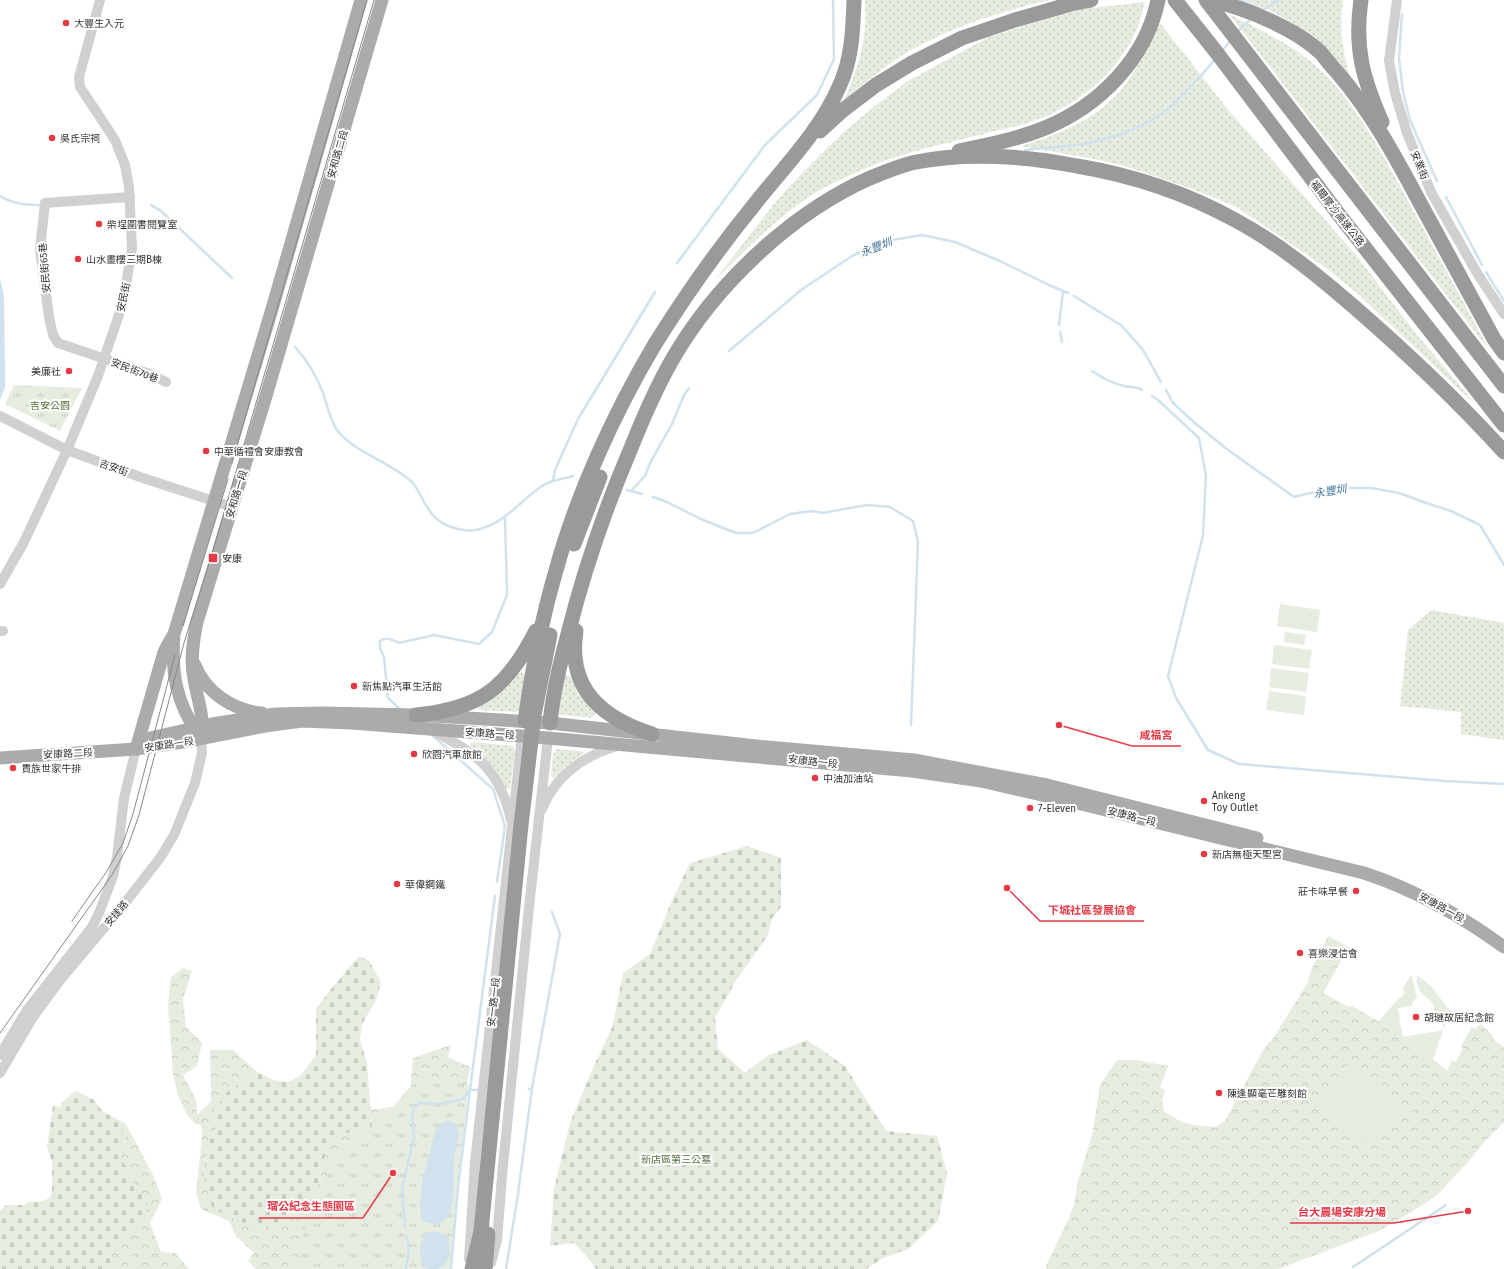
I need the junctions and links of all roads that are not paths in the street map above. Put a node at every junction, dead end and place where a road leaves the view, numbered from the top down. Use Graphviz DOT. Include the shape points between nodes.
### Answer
graph roads {
  1 [pos="100,0"];
  2 [pos="361,0"];
  3 [pos="382,0"];
  4 [pos="854,0"];
  5 [pos="1091,0"];
  6 [pos="1158,0"];
  7 [pos="1175,0"];
  8 [pos="1206,0"];
  9 [pos="1210,0"];
  10 [pos="1361,0"];
  11 [pos="1397,0"];
  12 [pos="349,39"];
  13 [pos="369,45"];
  14 [pos="795,155"];
  15 [pos="914,162"];
  16 [pos="1407,178"];
  17 [pos="130,197"];
  18 [pos="276,298"];
  19 [pos="291,308"];
  20 [pos="1504,314"];
  21 [pos="655,345"];
  22 [pos="1504,353"];
  23 [pos="104,358"];
  24 [pos="672,359"];
  25 [pos="166,382"];
  26 [pos="1504,386"];
  27 [pos="0,416"];
  28 [pos="1504,425"];
  29 [pos="67,450"];
  30 [pos="1504,452"];
  31 [pos="214,501"];
  32 [pos="232,507"];
  33 [pos="584,574"];
  34 [pos="0,584"];
  35 [pos="547,604"];
  36 [pos="174,634"];
  37 [pos="554,635"];
  38 [pos="192,657"];
  39 [pos="275,714"];
  40 [pos="416,714"];
  41 [pos="524,721"];
  42 [pos="550,723"];
  43 [pos="430,729"];
  44 [pos="199,731"];
  45 [pos="652,734"];
  46 [pos="522,736"];
  47 [pos="548,738"];
  48 [pos="622,744"];
  49 [pos="136,749"];
  50 [pos="0,758"];
  51 [pos="539,818"];
  52 [pos="512,828"];
  53 [pos="506,890"];
  54 [pos="530,893"];
  55 [pos="1504,940"];
  56 [pos="1504,947"];
  57 [pos="81,948"];
  58 [pos="0,1055"];
  59 [pos="0,1073"];
  60 [pos="468,1269"];
  61 [pos="472,1269"];
  62 [pos="485,1269"];
  63 [pos="489,1269"];
  1 -- 17 [label="street, 安民街" via="79,77 80,87 115,140 125,165"];
  2 -- 12 [label="main road, 安和路二段"];
  3 -- 13 [label="main road, 安和路二段"];
  4 -- 14 [label="highway" via="853,36 840,86 824,115"];
  5 -- 14 [label="highway" via="1015,20 962,38 912,63 876,85 843,110"];
  6 -- 15 [label="highway" via="1146,36 1128,65 1108,88 1086,107 1044,129 1013,139"];
  7 -- 28 [label="highway, 福爾摩沙高速公路"];
  8 -- 26 [label="highway"];
  9 -- 16 [label="highway" via="1272,21 1320,53 1351,88"];
  10 -- 16 [label="highway" via="1358,33 1363,70 1375,105"];
  11 -- 20 [label="street, 安業街" via="1389,61 1407,133 1431,192 1477,273"];
  12 -- 13 [label="main road"];
  12 -- 18 [label="main road, 安和路二段"];
  13 -- 19 [label="main road, 安和路二段"];
  14 -- 21 [label="highway" via="716,254"];
  15 -- 24 [label="highway" via="857,184 798,221 769,244 719,294"];
  15 -- 30 [label="highway" via="976,157 1055,162 1158,186 1208,206 1262,236 1332,288 1420,366"];
  16 -- 22 [label="highway"];
  17 -- 23 [label="street, 安民街" via="131,256 123,303"];
  17 -- 23 [label="street, 安民街65巷" via="45,203 40,249 53,335 58,343"];
  18 -- 31 [label="main road, 安和路一段"];
  19 -- 32 [label="main road, 安和路一段"];
  21 -- 35 [label="highway" via="614,420 579,502 561,552"];
  21 -- 37 [label="highway" via="647,371 619,431 576,538 560,589"];
  23 -- 25 [label="street, 安民街70巷"];
  23 -- 29 [label="street, 安民街"];
  24 -- 33 [label="highway" via="619,478"];
  24 -- 37 [label="highway" via="655,377 615,463 580,552"];
  27 -- 29 [label="street, 吉安街"];
  29 -- 31 [label="street, 吉安街"];
  29 -- 34 [label="street, 安民街" via="24,542"];
  31 -- 32 [label="street, 吉安街"];
  31 -- 36 [label="main road, 安和路一段"];
  32 -- 38 [label="main road, 安和路一段" via="197,622"];
  33 -- 42 [label="highway" via="563,651"];
  33 -- 45 [label="highway" via="574,654 580,681 591,699 611,716"];
  35 -- 40 [label="highway" via="519,660 493,690 473,703 455,709"];
  35 -- 41 [label="highway"];
  36 -- 44 [label="main road, 安和路一段" via="175,682 182,707"];
  36 -- 49 [label="main road, 安和路一段" via="164,652"];
  37 -- 61 [label="highway, bridge" via="534,715 481,1231"];
  37 -- 62 [label="highway, bridge" via="528,836"];
  38 -- 39 [label="main road, 安和路一段" via="199,675 221,698 244,709"];
  38 -- 44 [label="main road, 安和路一段" via="194,680 201,708"];
  39 -- 40 [label="main road, 安康路一段"];
  39 -- 44 [label="main road, 安康路一段"];
  40 -- 41 [label="main road, 安康路一段"];
  41 -- 42 [label="main road, 安康路一段"];
  41 -- 46 [label="main road"];
  42 -- 45 [label="main road, 安康路一段"];
  42 -- 47 [label="main road"];
  43 -- 44 [label="main road, 安康路一段" via="302,721"];
  43 -- 46 [label="main road, 安康路一段"];
  43 -- 52 [label="street" via="468,750 490,771 504,797"];
  44 -- 49 [label="main road, 安康路一段" via="150,738"];
  44 -- 57 [label="street, 安捷路" via="202,753 195,783 174,835 144,881"];
  45 -- 55 [label="main road, 安康路一段" via="914,760 1047,785 1366,866 1433,892 1460,907"];
  46 -- 47 [label="main road, 安康路一段"];
  46 -- 52 [label="street, 安一路一段"];
  47 -- 48 [label="main road, 安康路一段"];
  47 -- 51 [label="street"];
  48 -- 51 [label="street" via="601,750 572,768 552,790"];
  48 -- 56 [label="main road, 安康路一段" via="912,771 981,781 1044,795 1389,881 1457,914"];
  49 -- 50 [label="main road, 安康路二段"];
  49 -- 57 [label="street, 安捷路" via="124,798 113,876 96,920"];
  51 -- 54 [label="street"];
  52 -- 53 [label="street, 安一路一段"];
  53 -- 54 [label="street"];
  53 -- 60 [label="street, 安一路一段" via="475,1162"];
  54 -- 63 [label="street" via="497,1240"];
  57 -- 58 [label="street, 安捷路" via="28,1010"];
  57 -- 59 [label="street, 安捷路" via="33,1017"];
}
